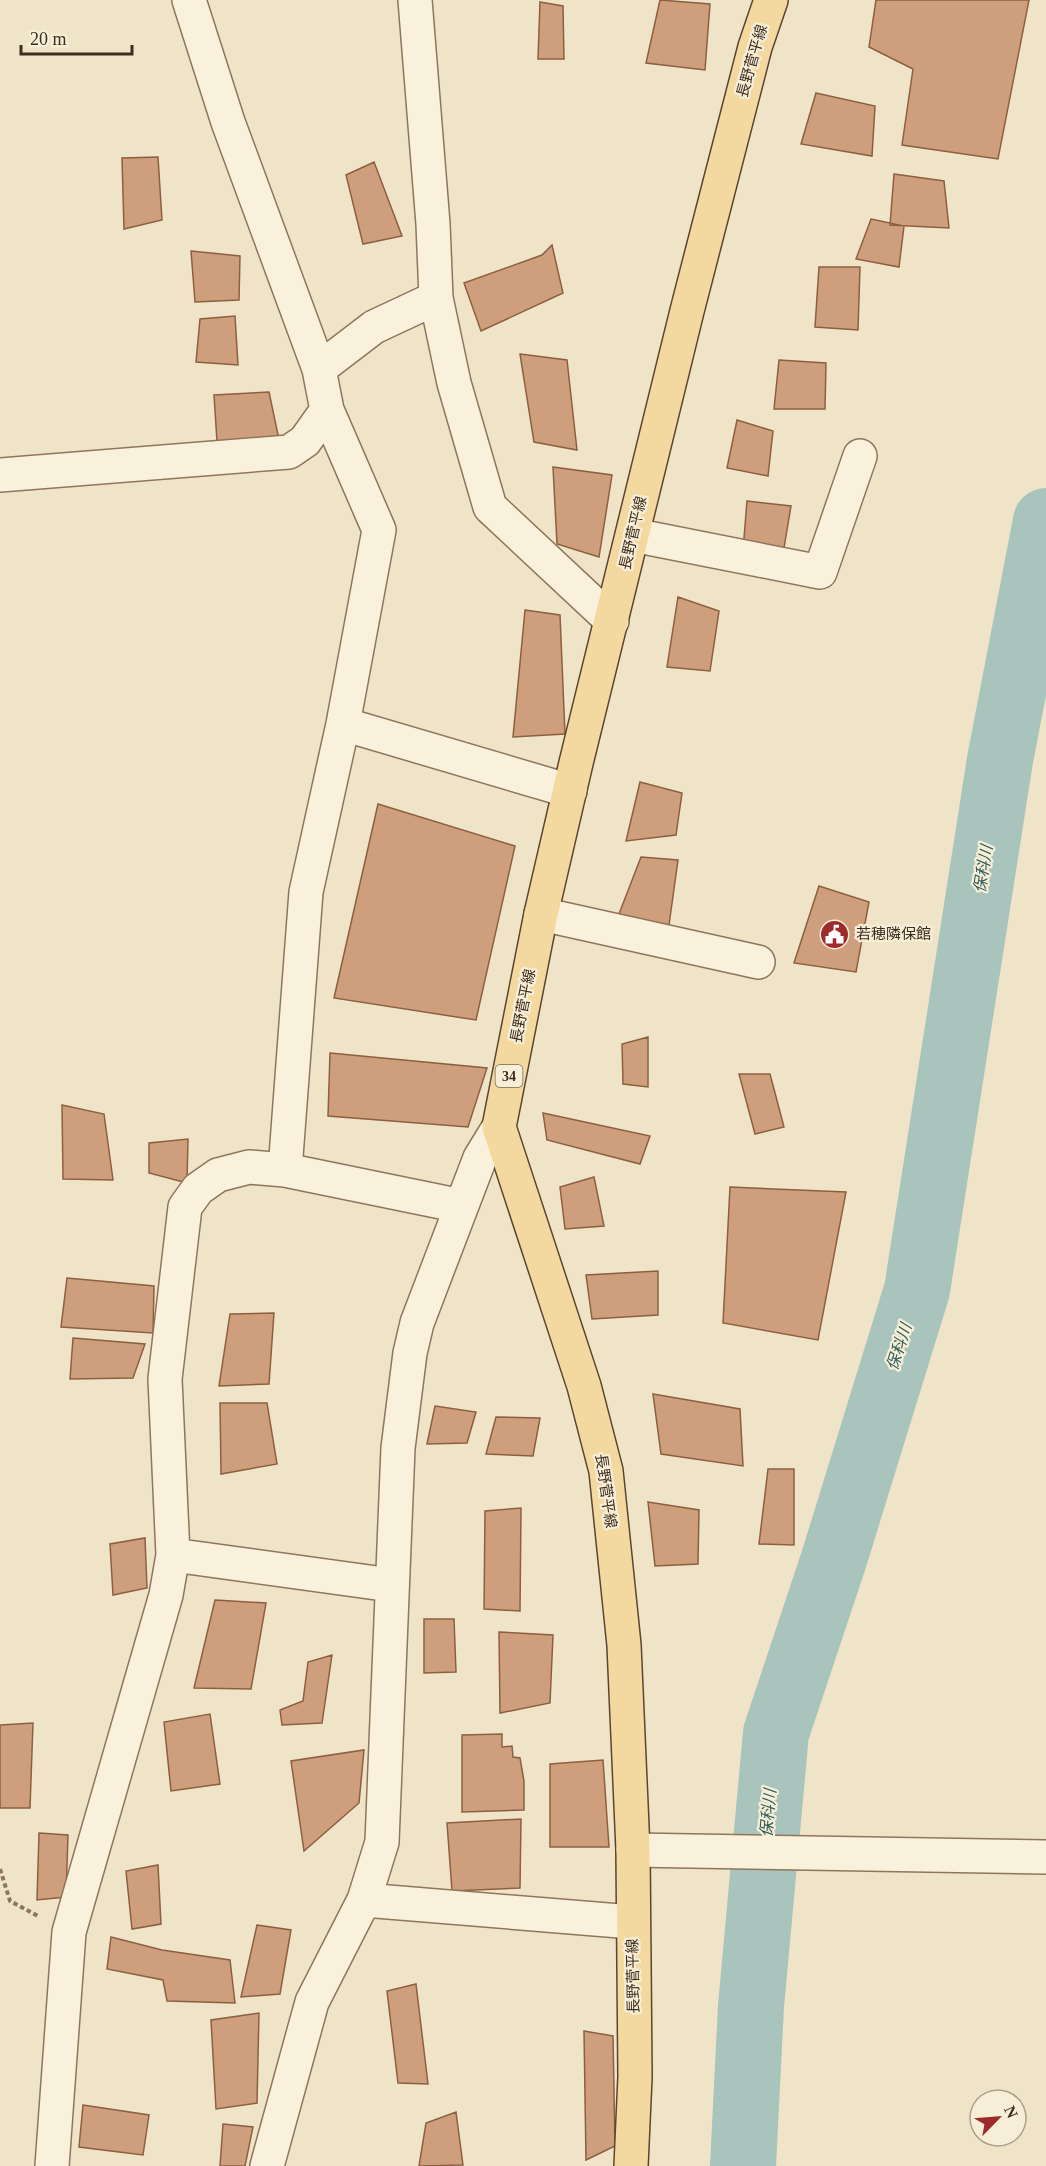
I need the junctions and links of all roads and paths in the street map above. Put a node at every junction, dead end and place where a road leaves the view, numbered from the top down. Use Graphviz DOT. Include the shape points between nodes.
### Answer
graph roads {
  1 [pos="189,0"];
  2 [pos="415,0"];
  3 [pos="771,0"];
  4 [pos="436,298"];
  5 [pos="319,369"];
  6 [pos="327,410"];
  7 [pos="860,456"];
  8 [pos="0,475"];
  9 [pos="633,535"];
  10 [pos="612,621"];
  11 [pos="343,724"];
  12 [pos="570,791"];
  13 [pos="541,914"];
  14 [pos="758,962"];
  15 [pos="499,1127"];
  16 [pos="285,1170"];
  17 [pos="461,1206"];
  18 [pos="173,1555"];
  19 [pos="391,1585"];
  20 [pos="633,1851"];
  21 [pos="1046,1857"];
  22 [pos="0,1869"];
  23 [pos="364,1900"];
  24 [pos="632,1922"];
  25 [pos="69,1932"];
  26 [pos="52,2166"];
  27 [pos="267,2166"];
  28 [pos="631,2166"];
  1 -- 5 [label="street" via="228,122"];
  2 -- 4 [label="street"];
  3 -- 9 [label="main road, 長野菅平線 / 34" via="755,47"];
  4 -- 5 [label="street" via="374,327"];
  4 -- 10 [label="street" via="454,383 490,507"];
  5 -- 6 [label="street"];
  6 -- 8 [label="street" via="304,441 289,452"];
  6 -- 11 [label="street" via="379,530"];
  7 -- 9 [label="street" via="820,572"];
  9 -- 10 [label="main road, 長野菅平線 / 34"];
  10 -- 12 [label="main road, 長野菅平線 / 34"];
  11 -- 12 [label="street"];
  11 -- 16 [label="street" via="306,892"];
  12 -- 13 [label="main road, 長野菅平線 / 34"];
  13 -- 14 [label="street"];
  13 -- 15 [label="main road, 長野菅平線 / 34"];
  15 -- 17 [label="street" via="480,1158"];
  15 -- 20 [label="main road, 長野菅平線 / 34" via="584,1386 606,1471 624,1645"];
  16 -- 17 [label="street"];
  16 -- 18 [label="street" via="249,1167 218,1174 198,1189 185,1207 165,1379"];
  17 -- 19 [label="street" via="417,1323 410,1353 398,1448"];
  18 -- 19 [label="street"];
  18 -- 25 [label="street" via="166,1595"];
  19 -- 23 [label="street" via="382,1842"];
  20 -- 21 [label="street"];
  20 -- 24 [label="main road, 長野菅平線 / 34"];
  22 -- 25 [label="path" via="10,1901"];
  23 -- 24 [label="street"];
  23 -- 27 [label="street" via="312,2002"];
  24 -- 28 [label="main road, 長野菅平線 / 34" via="635,2077"];
  25 -- 26 [label="street"];
}
